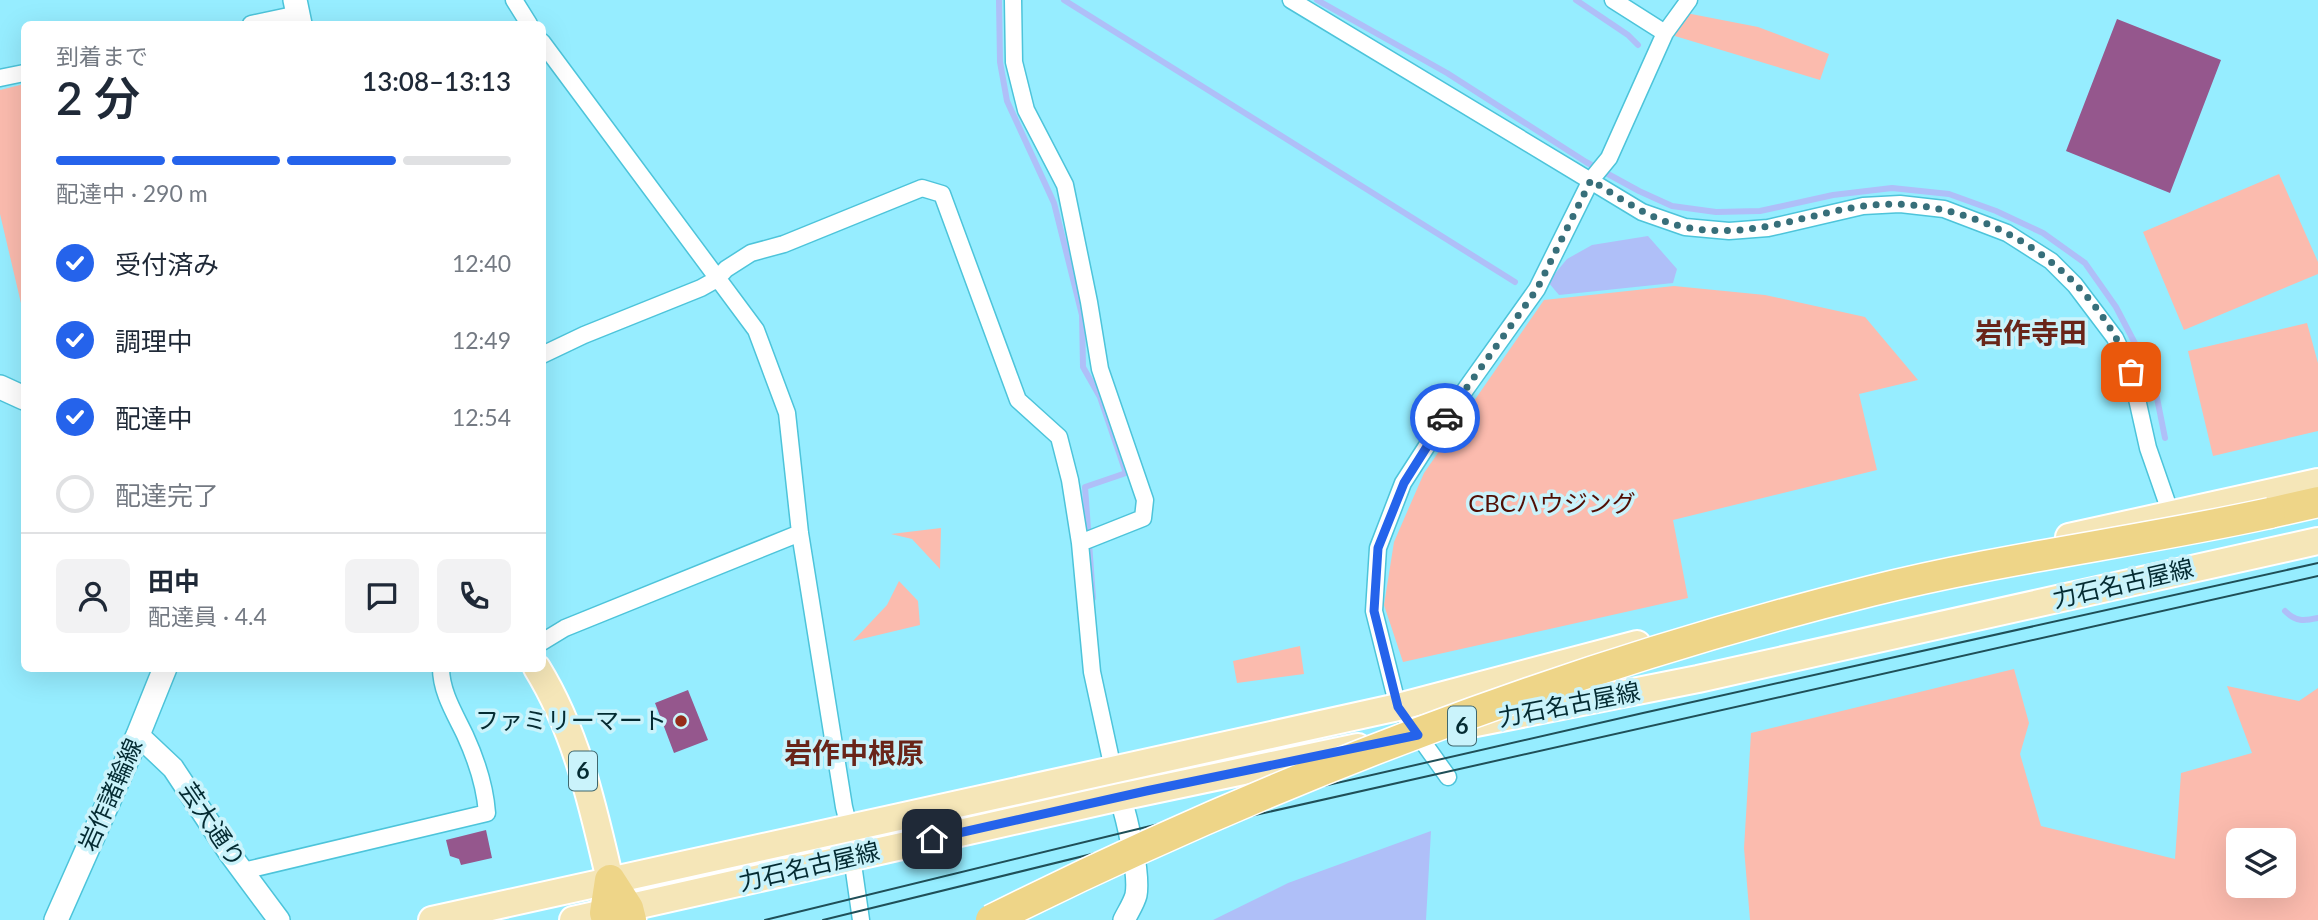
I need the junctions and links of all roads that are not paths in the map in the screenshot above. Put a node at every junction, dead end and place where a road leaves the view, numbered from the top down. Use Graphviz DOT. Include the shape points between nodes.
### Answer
graph roads {
  1 [pos="514,0"];
  2 [pos="1013,0"];
  3 [pos="1291,0"];
  4 [pos="1613,0"];
  5 [pos="1689,0"];
  6 [pos="297,13"];
  7 [pos="263,21"];
  8 [pos="527,21"];
  9 [pos="1665,33"];
  10 [pos="546,48"];
  11 [pos="21,74"];
  12 [pos="0,78"];
  13 [pos="1591,180"];
  14 [pos="717,279"];
  15 [pos="546,353"];
  16 [pos="0,387"];
  17 [pos="21,397"];
  18 [pos="2318,482"];
  19 [pos="2318,502"];
  20 [pos="2171,514"];
  21 [pos="2318,519"];
  22 [pos="2272,521"];
  23 [pos="800,533"];
  24 [pos="2318,541"];
  25 [pos="1080,543"];
  26 [pos="546,640"];
  27 [pos="163,672"];
  28 [pos="441,672"];
  29 [pos="539,672"];
  30 [pos="1398,707"];
  31 [pos="138,735"];
  32 [pos="1418,735"];
  33 [pos="1113,769"];
  34 [pos="1448,777"];
  35 [pos="1120,797"];
  36 [pos="849,827"];
  37 [pos="852,857"];
  38 [pos="243,870"];
  39 [pos="610,880"];
  40 [pos="618,915"];
  41 [pos="56,920"];
  42 [pos="279,920"];
  43 [pos="432,920"];
  44 [pos="573,920"];
  45 [pos="861,920"];
  46 [pos="991,920"];
  47 [pos="1030,920"];
  48 [pos="1124,920"];
  1 -- 8 [label="street"];
  2 -- 25 [label="street" via="1014,62 1026,110 1065,185 1100,369 1144,500 1143,518"];
  3 -- 13 [label="street"];
  4 -- 9 [label="street"];
  5 -- 9 [label="street"];
  6 -- 7 [label="street"];
  9 -- 13 [label="street" via="1609,158"];
  10 -- 14 [label="street"];
  11 -- 12 [label="street"];
  13 -- 20 [label="street" via="1642,212 1685,227 1768,228 1863,206 1900,204 1944,209 2007,233 2051,261 2076,285 2115,338 2131,372 2148,448"];
  13 -- 30 [label="street" via="1537,289 1404,483 1378,548 1374,611"];
  14 -- 15 [label="street"];
  14 -- 23 [label="street" via="756,330 787,413"];
  14 -- 25 [label="street" via="751,253 922,188 942,194 1018,400 1059,437"];
  16 -- 17 [label="main road"];
  18 -- 20 [label="main road, 力石名古屋線 / 6"];
  19 -- 22 [label="highway"];
  20 -- 30 [label="main road, 力石名古屋線 / 6" via="1758,611"];
  21 -- 22 [label="highway"];
  22 -- 46 [label="highway, bridge" via="2178,532 1935,576 1659,650 1351,759 1145,846"];
  22 -- 47 [label="highway" via="1939,592 1665,666 1301,798 1156,859"];
  23 -- 26 [label="street"];
  23 -- 36 [label="street"];
  24 -- 32 [label="main road, 力石名古屋線 / 6" via="1698,679"];
  25 -- 33 [label="street" via="1093,672"];
  27 -- 31 [label="main road, 岩作諸輪線"];
  28 -- 38 [label="street" via="486,793 487,813"];
  29 -- 39 [label="main road, 6" via="587,782"];
  30 -- 32 [label="street"];
  30 -- 33 [label="main road, 力石名古屋線 / 6"];
  31 -- 38 [label="street, 芸大通り" via="173,768"];
  31 -- 41 [label="main road, 岩作諸輪線"];
  32 -- 34 [label="street"];
  32 -- 35 [label="main road, 力石名古屋線 / 6"];
  33 -- 36 [label="main road, 力石名古屋線 / 6"];
  35 -- 37 [label="main road, 力石名古屋線 / 6"];
  35 -- 48 [label="street" via="1136,879 1136,895"];
  36 -- 39 [label="main road, 力石名古屋線 / 6"];
  37 -- 40 [label="main road, 力石名古屋線 / 6"];
  37 -- 45 [label="street"];
  38 -- 42 [label="street, 芸大通り"];
  39 -- 40 [label="highway"];
  39 -- 43 [label="main road, 力石名古屋線 / 6"];
  40 -- 44 [label="main road, 力石名古屋線 / 6"];
}
